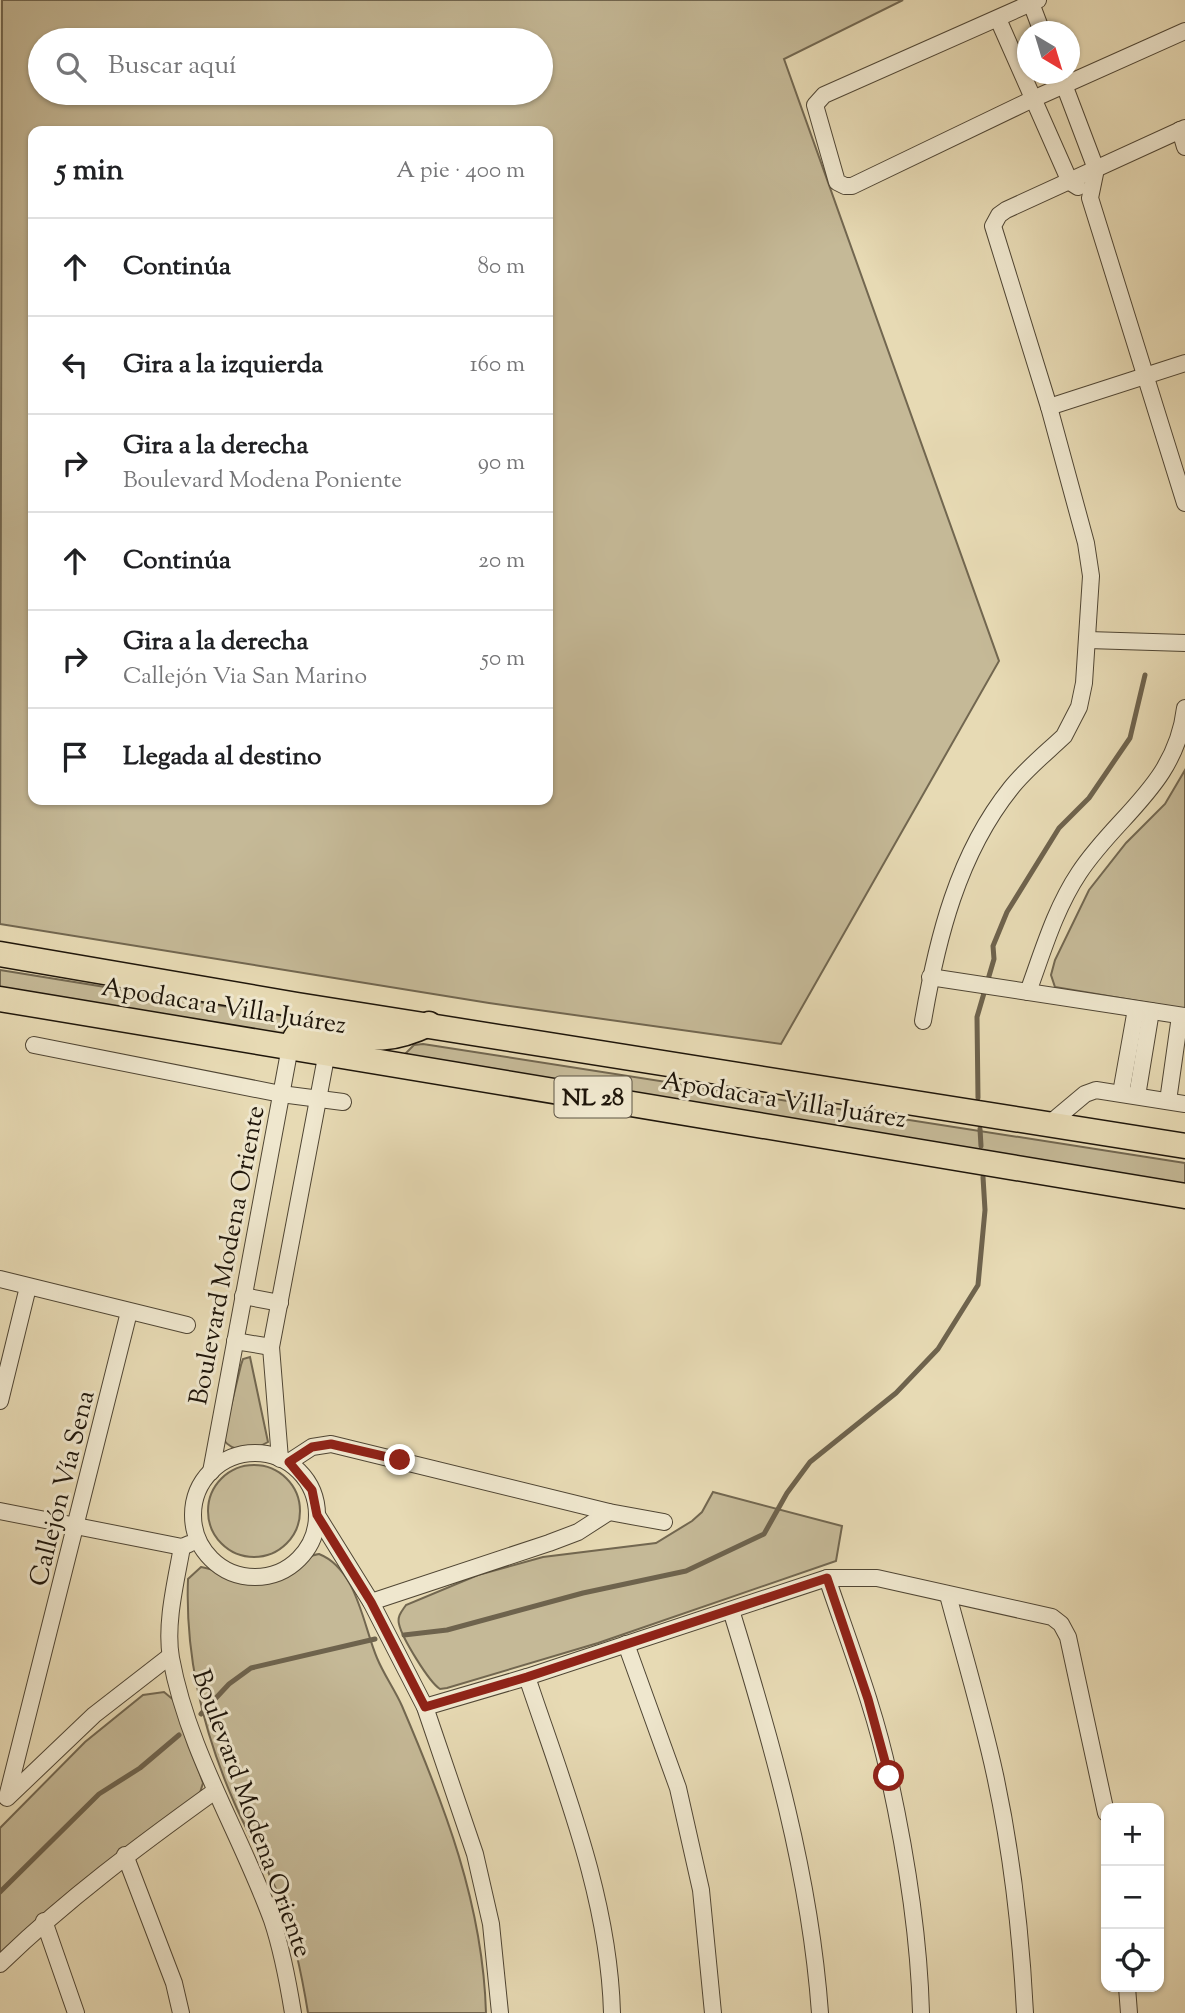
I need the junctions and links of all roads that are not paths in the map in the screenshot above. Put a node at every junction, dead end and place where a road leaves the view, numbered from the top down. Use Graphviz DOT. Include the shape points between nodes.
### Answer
graph roads {
  1 [pos="1034,2"];
  2 [pos="998,19"];
  3 [pos="1039,21"];
  4 [pos="1185,31"];
  5 [pos="1080,73"];
  6 [pos="1056,84"];
  7 [pos="1064,84"];
  8 [pos="1033,99"];
  9 [pos="1182,129"];
  10 [pos="1185,147"];
  11 [pos="1096,169"];
  12 [pos="1070,181"];
  13 [pos="1090,198"];
  14 [pos="1185,363"];
  15 [pos="1146,375"];
  16 [pos="1049,407"];
  17 [pos="1185,503"];
  18 [pos="1088,640"];
  19 [pos="1185,643"];
  20 [pos="1185,708"];
  21 [pos="0,954"];
  22 [pos="930,977"];
  23 [pos="1028,992"];
  24 [pos="0,999"];
  25 [pos="1144,1010"];
  26 [pos="1182,1016"];
  27 [pos="923,1021"];
  28 [pos="430,1024"];
  29 [pos="34,1045"];
  30 [pos="290,1047"];
  31 [pos="327,1052"];
  32 [pos="281,1094"];
  33 [pos="1129,1094"];
  34 [pos="319,1099"];
  35 [pos="1168,1101"];
  36 [pos="343,1102"];
  37 [pos="1185,1102"];
  38 [pos="1048,1125"];
  39 [pos="1185,1146"];
  40 [pos="1185,1196"];
  41 [pos="0,1279"];
  42 [pos="28,1287"];
  43 [pos="243,1296"];
  44 [pos="280,1303"];
  45 [pos="129,1312"];
  46 [pos="187,1325"];
  47 [pos="234,1341"];
  48 [pos="271,1347"];
  49 [pos="0,1401"];
  50 [pos="284,1460"];
  51 [pos="211,1472"];
  52 [pos="0,1511"];
  53 [pos="608,1512"];
  54 [pos="317,1515"];
  55 [pos="664,1522"];
  56 [pos="77,1524"];
  57 [pos="198,1541"];
  58 [pos="182,1547"];
  59 [pos="827,1578"];
  60 [pos="948,1595"];
  61 [pos="371,1602"];
  62 [pos="731,1610"];
  63 [pos="626,1644"];
  64 [pos="170,1656"];
  65 [pos="527,1677"];
  66 [pos="425,1707"];
  67 [pos="215,1791"];
  68 [pos="4,1801"];
  69 [pos="1104,1803"];
  70 [pos="125,1855"];
  71 [pos="44,1921"];
  72 [pos="0,1964"];
  73 [pos="1127,1992"];
  74 [pos="76,2013"];
  75 [pos="181,2013"];
  76 [pos="293,2013"];
  77 [pos="500,2013"];
  78 [pos="612,2013"];
  79 [pos="713,2013"];
  80 [pos="820,2013"];
  81 [pos="921,2013"];
  82 [pos="1025,2013"];
  83 [pos="1129,2013"];
  1 -- 2 [label="street"];
  1 -- 3 [label="street"];
  2 -- 8 [label="street"];
  2 -- 8 [label="street" via="824,95 815,105 837,182 852,186"];
  4 -- 5 [label="street"];
  6 -- 8 [label="street"];
  7 -- 11 [label="street"];
  8 -- 12 [label="street"];
  9 -- 10 [label="street"];
  9 -- 11 [label="street"];
  11 -- 12 [label="street"];
  11 -- 13 [label="street"];
  12 -- 13 [label="street"];
  12 -- 16 [label="street" via="1006,209 993,226"];
  13 -- 15 [label="street"];
  14 -- 15 [label="street"];
  15 -- 16 [label="street"];
  15 -- 17 [label="street"];
  16 -- 18 [label="street" via="1086,543 1091,576"];
  18 -- 19 [label="street"];
  18 -- 22 [label="street" via="1079,707 1064,736 1010,789 964,867"];
  20 -- 23 [label="street" via="1178,741 1154,788 1068,890"];
  21 -- 28 [label="main road, Apodaca a Villa Juárez / NL 28"];
  22 -- 23 [label="street"];
  22 -- 27 [label="street"];
  23 -- 25 [label="street"];
  24 -- 30 [label="main road, Apodaca a Villa Juárez / NL 28"];
  25 -- 26 [label="street"];
  25 -- 33 [label="street"];
  26 -- 35 [label="street"];
  28 -- 30 [label="main road" via="379,1040 307,1030 297,1035"];
  28 -- 38 [label="main road, Apodaca a Villa Juárez / NL 28"];
  29 -- 32 [label="street"];
  30 -- 31 [label="main road, Apodaca a Villa Juárez / NL 28"];
  30 -- 32 [label="street, Boulevard Modena Oriente"];
  31 -- 34 [label="street"];
  31 -- 40 [label="main road, Apodaca a Villa Juárez / NL 28"];
  32 -- 34 [label="street"];
  32 -- 43 [label="street, Boulevard Modena Oriente"];
  33 -- 35 [label="street"];
  33 -- 38 [label="street" via="1092,1091"];
  34 -- 36 [label="street"];
  34 -- 44 [label="street"];
  35 -- 37 [label="street"];
  38 -- 39 [label="main road, Apodaca a Villa Juárez / NL 28"];
  41 -- 42 [label="street"];
  42 -- 45 [label="street"];
  42 -- 49 [label="street"];
  43 -- 44 [label="street"];
  43 -- 47 [label="street, Boulevard Modena Oriente"];
  44 -- 48 [label="street"];
  45 -- 46 [label="street"];
  45 -- 56 [label="street, Callejón Vía Sena"];
  47 -- 48 [label="street"];
  47 -- 51 [label="street, Boulevard Modena Oriente"];
  48 -- 50 [label="street"];
  50 -- 51 [label="street" via="248,1454"];
  50 -- 53 [label="street" via="331,1444"];
  50 -- 54 [label="street" via="312,1490"];
  51 -- 57 [label="street" via="199,1488 194,1507"];
  52 -- 56 [label="street"];
  53 -- 55 [label="street"];
  53 -- 61 [label="street" via="578,1532"];
  54 -- 57 [label="street" via="313,1536 302,1555 286,1569 265,1576 244,1577 223,1569"];
  54 -- 61 [label="street"];
  56 -- 58 [label="street"];
  56 -- 68 [label="street, Callejón Vía Sena"];
  57 -- 58 [label="street"];
  58 -- 64 [label="street, Boulevard Modena Oriente"];
  59 -- 60 [label="street" via="877,1578"];
  59 -- 62 [label="street"];
  59 -- 81 [label="street" via="889,1776 916,1924"];
  60 -- 69 [label="street" via="1052,1616 1065,1630"];
  60 -- 82 [label="street" via="995,1774 1022,1951"];
  61 -- 66 [label="street"];
  62 -- 63 [label="street"];
  62 -- 80 [label="street" via="776,1758 799,1854"];
  63 -- 65 [label="street"];
  63 -- 79 [label="street" via="678,1788 701,1890"];
  64 -- 67 [label="street, Boulevard Modena Oriente"];
  64 -- 68 [label="street" via="94,1714"];
  65 -- 66 [label="street"];
  65 -- 78 [label="street" via="579,1833 604,1935"];
  66 -- 77 [label="street" via="475,1854 491,1924"];
  67 -- 70 [label="street"];
  67 -- 76 [label="street, Boulevard Modena Oriente" via="272,1920"];
  70 -- 71 [label="street"];
  70 -- 75 [label="street"];
  71 -- 72 [label="street"];
  71 -- 74 [label="street"];
  73 -- 83 [label="street"];
}
